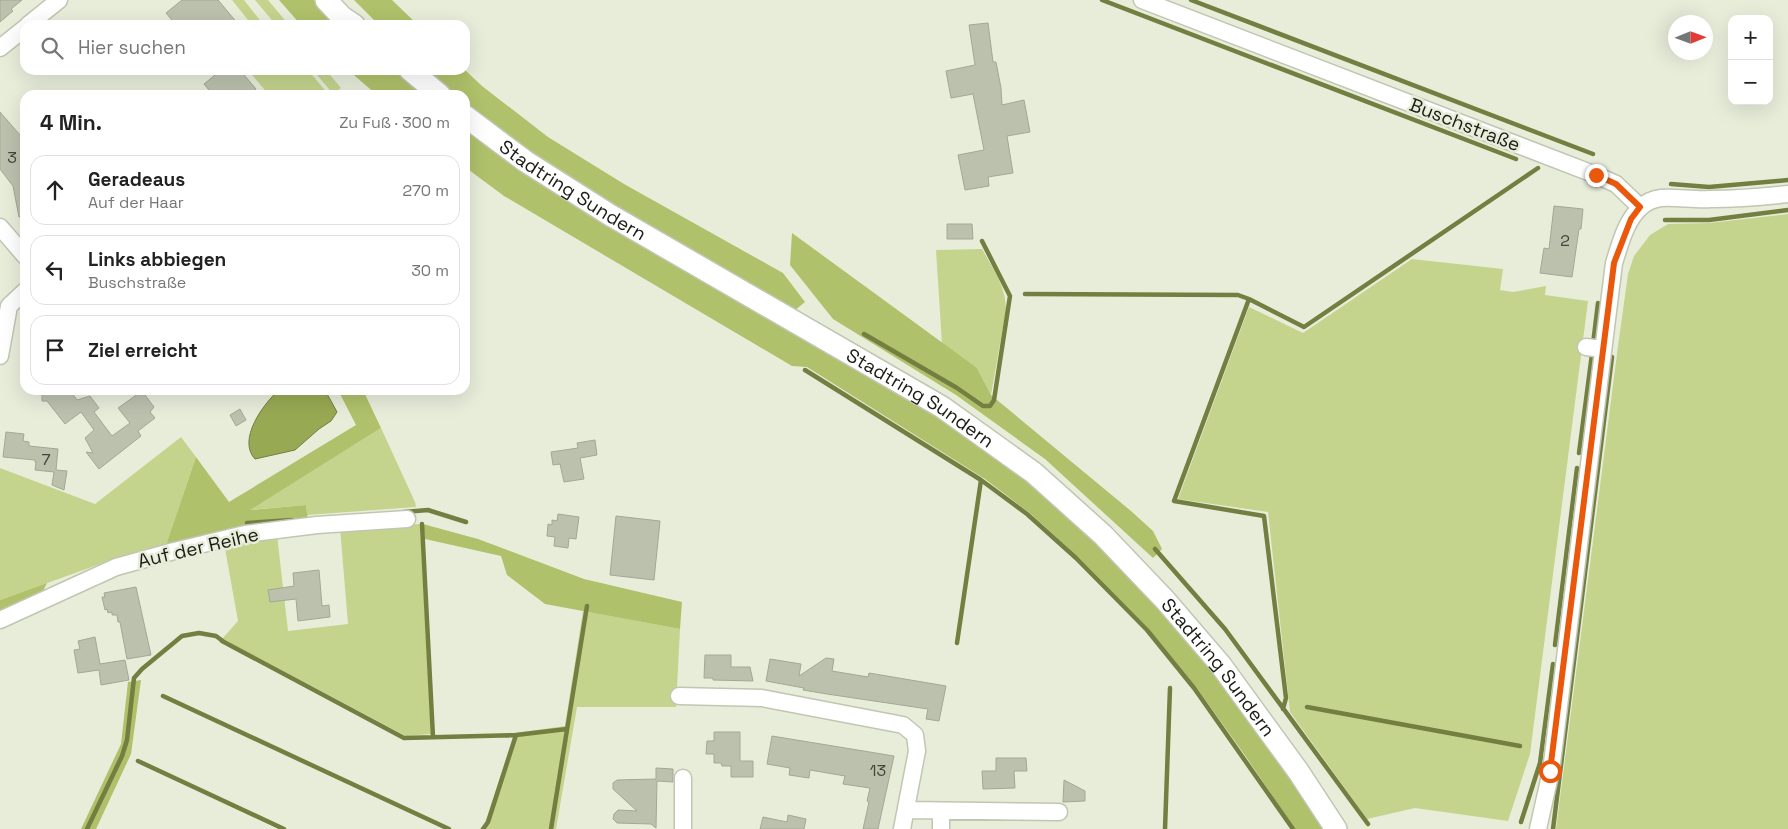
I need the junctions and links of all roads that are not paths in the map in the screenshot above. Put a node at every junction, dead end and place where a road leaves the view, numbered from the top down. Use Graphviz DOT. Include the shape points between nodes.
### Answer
graph roads {
  1 [pos="58,0"];
  2 [pos="326,0"];
  3 [pos="342,0"];
  4 [pos="1142,0"];
  5 [pos="34,20"];
  6 [pos="346,20"];
  7 [pos="360,20"];
  8 [pos="20,32"];
  9 [pos="0,48"];
  10 [pos="416,75"];
  11 [pos="434,90"];
  12 [pos="470,120"];
  13 [pos="1788,194"];
  14 [pos="1640,207"];
  15 [pos="0,227"];
  16 [pos="20,250"];
  17 [pos="20,296"];
  18 [pos="1586,347"];
  19 [pos="1603,349"];
  20 [pos="0,356"];
  21 [pos="407,519"];
  22 [pos="0,620"];
  23 [pos="679,696"];
  24 [pos="1298,771"];
  25 [pos="683,778"];
  26 [pos="906,810"];
  27 [pos="941,811"];
  28 [pos="1059,812"];
  29 [pos="683,829"];
  30 [pos="902,829"];
  31 [pos="941,829"];
  32 [pos="1336,829"];
  33 [pos="1347,829"];
  34 [pos="1538,829"];
  1 -- 5 [label="street"];
  2 -- 6 [label="main road"];
  3 -- 7 [label="main road"];
  4 -- 14 [label="street, Buschstraße" via="1596,175 1616,184"];
  8 -- 9 [label="street"];
  10 -- 11 [label="main road"];
  12 -- 24 [label="main road, Stadtring Sundern" via="525,161 610,215 942,407 1034,473 1103,536 1165,600 1220,664"];
  13 -- 14 [label="street" via="1710,199 1661,198"];
  14 -- 19 [label="street" via="1631,219 1614,263"];
  15 -- 16 [label="street"];
  17 -- 20 [label="street" via="9,306"];
  18 -- 19 [label="street"];
  19 -- 34 [label="street" via="1581,461 1557,653 1550,771"];
  21 -- 22 [label="street, Auf der Reihe" via="245,534 174,550 116,567"];
  23 -- 26 [label="street" via="762,698 903,725 915,735 918,751"];
  24 -- 32 [label="main road, Stadtring Sundern"];
  24 -- 33 [label="main road, Stadtring Sundern"];
  25 -- 29 [label="street"];
  26 -- 27 [label="street"];
  26 -- 30 [label="street"];
  27 -- 28 [label="street"];
  27 -- 31 [label="street"];
}
